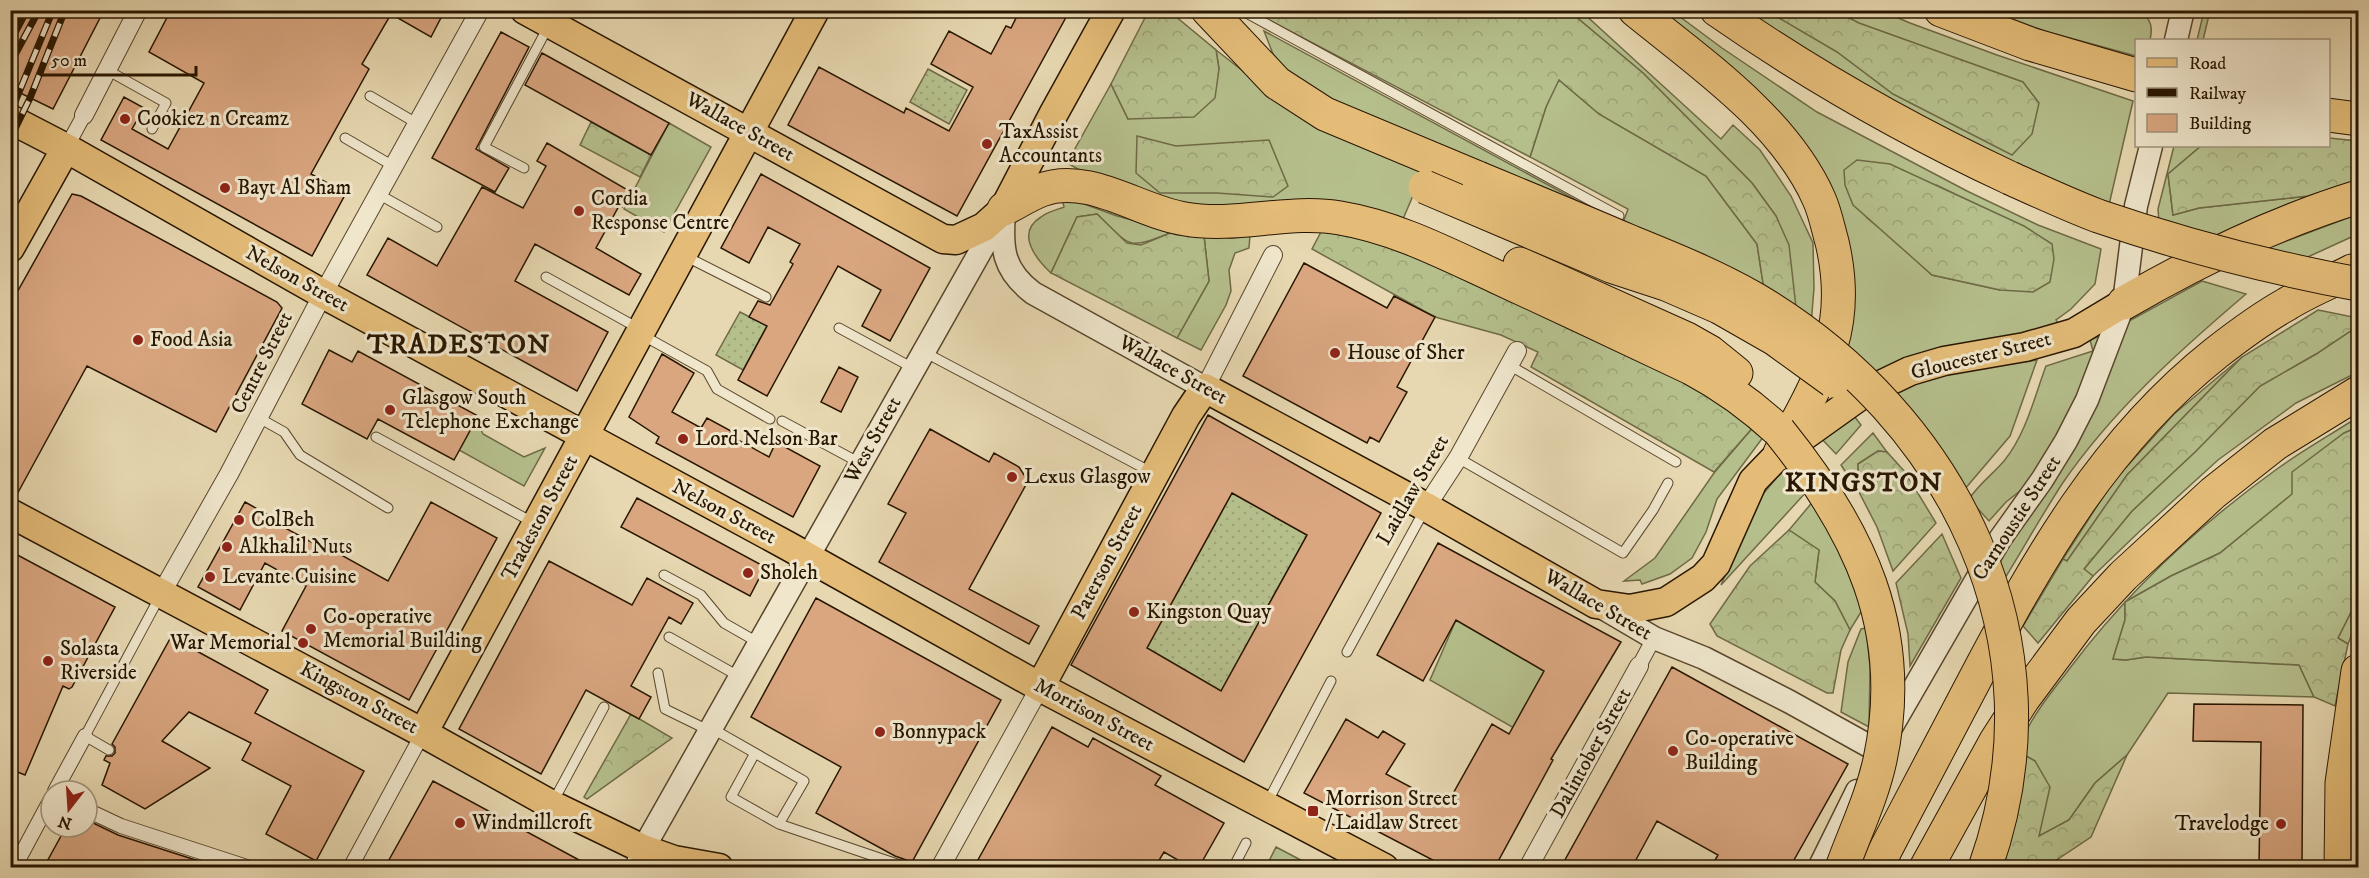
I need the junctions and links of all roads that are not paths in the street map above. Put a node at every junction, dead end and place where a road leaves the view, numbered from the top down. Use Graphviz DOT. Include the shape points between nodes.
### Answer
graph roads {
  1 [pos="138,10"];
  2 [pos="480,10"];
  3 [pos="815,10"];
  4 [pos="1111,10"];
  5 [pos="1208,10"];
  6 [pos="1240,10"];
  7 [pos="1635,10"];
  8 [pos="1717,10"];
  9 [pos="1941,10"];
  10 [pos="2183,10"];
  11 [pos="538,17"];
  12 [pos="2176,39"];
  13 [pos="107,70"];
  14 [pos="2135,75"];
  15 [pos="370,96"];
  16 [pos="84,115"];
  17 [pos="2330,116"];
  18 [pos="10,119"];
  19 [pos="2358,119"];
  20 [pos="418,124"];
  21 [pos="152,129"];
  22 [pos="750,133"];
  23 [pos="345,138"];
  24 [pos="2151,147"];
  25 [pos="66,148"];
  26 [pos="395,166"];
  27 [pos="524,168"];
  28 [pos="1425,187"];
  29 [pos="380,195"];
  30 [pos="2358,198"];
  31 [pos="1004,209"];
  32 [pos="1619,216"];
  33 [pos="1411,217"];
  34 [pos="437,227"];
  35 [pos="10,248"];
  36 [pos="683,255"];
  37 [pos="1273,255"];
  38 [pos="2358,268"];
  39 [pos="546,278"];
  40 [pos="2358,284"];
  41 [pos="323,294"];
  42 [pos="766,297"];
  43 [pos="2124,303"];
  44 [pos="839,328"];
  45 [pos="641,332"];
  46 [pos="1513,358"];
  47 [pos="918,360"];
  48 [pos="1205,388"];
  49 [pos="2358,393"];
  50 [pos="259,418"];
  51 [pos="770,418"];
  52 [pos="782,421"];
  53 [pos="584,436"];
  54 [pos="376,437"];
  55 [pos="1780,442"];
  56 [pos="1918,443"];
  57 [pos="1458,458"];
  58 [pos="1676,462"];
  59 [pos="860,463"];
  60 [pos="1155,474"];
  61 [pos="1668,483"];
  62 [pos="1426,507"];
  63 [pos="388,508"];
  64 [pos="10,513"];
  65 [pos="536,524"];
  66 [pos="807,557"];
  67 [pos="664,575"];
  68 [pos="162,592"];
  69 [pos="1596,604"];
  70 [pos="669,638"];
  71 [pos="1654,638"];
  72 [pos="759,643"];
  73 [pos="1347,652"];
  74 [pos="1638,666"];
  75 [pos="2358,671"];
  76 [pos="658,673"];
  77 [pos="740,677"];
  78 [pos="1331,681"];
  79 [pos="1040,687"];
  80 [pos="604,707"];
  81 [pos="710,730"];
  82 [pos="423,733"];
  83 [pos="85,736"];
  84 [pos="109,750"];
  85 [pos="1878,751"];
  86 [pos="755,753"];
  87 [pos="62,779"];
  88 [pos="552,804"];
  89 [pos="1266,805"];
  90 [pos="99,815"];
  91 [pos="39,821"];
  92 [pos="779,824"];
  93 [pos="1246,843"];
  94 [pos="638,858"];
  95 [pos="1843,864"];
  96 [pos="14,867"];
  97 [pos="250,867"];
  98 [pos="350,867"];
  99 [pos="719,867"];
  100 [pos="909,867"];
  101 [pos="940,867"];
  102 [pos="1233,867"];
  103 [pos="1384,867"];
  104 [pos="1528,867"];
  105 [pos="1926,867"];
  106 [pos="1985,867"];
  107 [pos="2341,867"];
  1 -- 13 [label="street"];
  2 -- 20 [label="street, Centre Street"];
  3 -- 22 [label="main road, Tradeston Street"];
  4 -- 31 [label="main road, West Street"];
  5 -- 56 [label="highway, bridge" via="1277,83 1325,114 1707,274 1754,299 1811,336 1898,417"];
  6 -- 32 [label="lane"];
  7 -- 55 [label="highway" via="1742,99 1766,124 1807,176 1827,222 1838,278 1832,344 1815,388"];
  8 -- 40 [label="highway, bridge" via="1851,97 2010,178 2097,215 2182,242"];
  9 -- 14 [label="highway" via="2061,54"];
  10 -- 12 [label="street"];
  11 -- 22 [label="main road, Wallace Street"];
  11 -- 27 [label="lane" via="484,147"];
  13 -- 16 [label="street"];
  13 -- 21 [label="lane" via="166,103"];
  15 -- 20 [label="lane"];
  16 -- 25 [label="street"];
  17 -- 19 [label="highway"];
  18 -- 25 [label="main road, Nelson Street"];
  20 -- 26 [label="street, Centre Street"];
  22 -- 31 [label="main road, Wallace Street" via="943,239 956,240 984,227"];
  22 -- 36 [label="main road, Tradeston Street"];
  23 -- 26 [label="lane"];
  24 -- 43 [label="street, Carnoustie Street" via="2136,206"];
  25 -- 35 [label="main road"];
  25 -- 41 [label="main road, Nelson Street"];
  26 -- 29 [label="street, Centre Street"];
  28 -- 56 [label="highway, bridge" via="1719,307 1775,339"];
  29 -- 34 [label="lane"];
  29 -- 41 [label="street, Centre Street"];
  30 -- 43 [label="highway" via="2302,216 2174,274"];
  31 -- 47 [label="street, West Street"];
  31 -- 48 [label="street, Wallace Street" via="1003,254 1011,273 1022,285"];
  31 -- 55 [label="highway" via="1042,190 1073,186 1112,195 1164,215 1203,222 1338,217 1398,234 1691,368 1762,415"];
  33 -- 55 [label="highway" via="1687,339 1726,365 1759,396"];
  36 -- 42 [label="lane"];
  36 -- 45 [label="main road, Tradeston Street"];
  37 -- 48 [label="street, Paterson Street"];
  38 -- 95 [label="highway" via="2289,302 2215,353 2159,404 2110,458 2020,595 1917,789"];
  39 -- 45 [label="lane"];
  41 -- 50 [label="street, Centre Street"];
  41 -- 53 [label="main road, Nelson Street"];
  43 -- 55 [label="main road, Gloucester Street" via="2074,333 1910,371"];
  43 -- 85 [label="street, Carnoustie Street" via="2087,400 2066,441 2000,539"];
  44 -- 47 [label="lane"];
  45 -- 51 [label="lane" via="707,371 717,389"];
  45 -- 53 [label="main road, Tradeston Street"];
  46 -- 57 [label="street, Laidlaw Street"];
  46 -- 58 [label="lane"];
  47 -- 59 [label="street, West Street"];
  47 -- 60 [label="lane"];
  48 -- 60 [label="main road, Paterson Street"];
  48 -- 62 [label="main road, Wallace Street"];
  49 -- 105 [label="highway" via="2275,444 2213,493 2123,576 2081,621 2023,699"];
  50 -- 63 [label="lane" via="284,432 300,455"];
  50 -- 68 [label="street, Centre Street"];
  52 -- 59 [label="lane"];
  53 -- 65 [label="main road, Tradeston Street"];
  53 -- 66 [label="main road, Nelson Street"];
  54 -- 65 [label="lane"];
  55 -- 69 [label="main road" via="1753,481 1716,564 1703,578 1666,602 1654,605 1630,609"];
  55 -- 95 [label="highway, bridge" via="1812,472 1842,521 1881,615 1885,638 1888,690 1880,760"];
  56 -- 106 [label="highway, bridge" via="1952,495 1978,547 2006,646 2011,761 2002,814"];
  57 -- 61 [label="lane" via="1623,552"];
  57 -- 62 [label="street, Laidlaw Street"];
  59 -- 66 [label="street, West Street"];
  60 -- 79 [label="main road, Paterson Street"];
  62 -- 69 [label="main road, Wallace Street"];
  62 -- 73 [label="lane, Laidlaw Street"];
  64 -- 68 [label="main road, Kingston Street"];
  65 -- 82 [label="main road, Tradeston Street"];
  66 -- 72 [label="street, West Street"];
  66 -- 79 [label="main road, Morrison Street"];
  67 -- 72 [label="lane" via="701,596 724,623"];
  68 -- 82 [label="main road, Kingston Street"];
  68 -- 83 [label="lane, Centre Street"];
  69 -- 71 [label="street, Wallace Street"];
  70 -- 77 [label="lane"];
  71 -- 74 [label="street, Dalintober Street"];
  71 -- 85 [label="street, Wallace Street" via="1704,658"];
  72 -- 77 [label="street, West Street"];
  74 -- 104 [label="street, Dalintober Street"];
  75 -- 107 [label="highway" via="2342,783"];
  76 -- 81 [label="lane" via="665,709"];
  77 -- 81 [label="street, West Street"];
  78 -- 89 [label="lane"];
  79 -- 89 [label="main road, Morrison Street"];
  79 -- 101 [label="street, Paterson Street"];
  80 -- 88 [label="lane"];
  81 -- 86 [label="lane"];
  81 -- 94 [label="street, West Street"];
  82 -- 88 [label="main road, Kingston Street"];
  82 -- 98 [label="street, Tradeston Street"];
  83 -- 84 [label="lane"];
  83 -- 87 [label="street, Centre Street"];
  85 -- 95 [label="street, Carnoustie Street"];
  86 -- 92 [label="lane" via="731,796"];
  86 -- 92 [label="lane" via="804,781"];
  88 -- 94 [label="main road, Kingston Street"];
  89 -- 103 [label="main road, Morrison Street"];
  90 -- 97 [label="street"];
  91 -- 96 [label="street"];
  92 -- 100 [label="lane"];
  93 -- 102 [label="lane"];
  94 -- 99 [label="main road, Kingston Street"];
}
